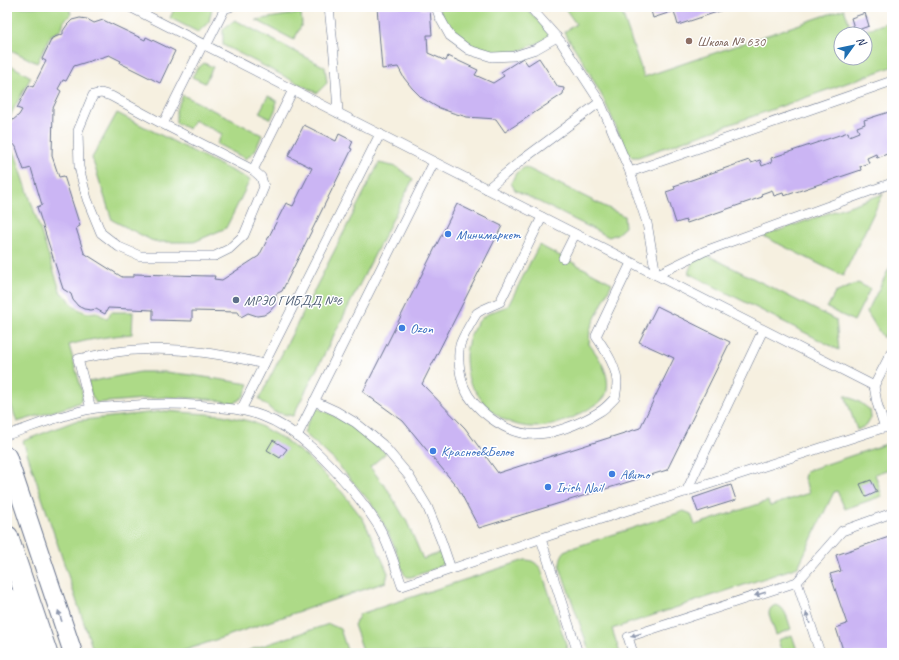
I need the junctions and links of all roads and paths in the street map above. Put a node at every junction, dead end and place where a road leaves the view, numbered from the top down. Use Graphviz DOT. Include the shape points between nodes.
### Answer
graph roads {
  1 [pos="130,7"];
  2 [pos="230,7"];
  3 [pos="329,7"];
  4 [pos="436,7"];
  5 [pos="530,7"];
  6 [pos="557,37"];
  7 [pos="204,45"];
  8 [pos="892,82"];
  9 [pos="293,90"];
  10 [pos="600,102"];
  11 [pos="338,113"];
  12 [pos="163,124"];
  13 [pos="380,134"];
  14 [pos="434,162"];
  15 [pos="253,170"];
  16 [pos="630,172"];
  17 [pos="892,183"];
  18 [pos="487,189"];
  19 [pos="542,217"];
  20 [pos="575,234"];
  21 [pos="563,258"];
  22 [pos="631,263"];
  23 [pos="656,275"];
  24 [pos="763,330"];
  25 [pos="892,351"];
  26 [pos="264,364"];
  27 [pos="874,386"];
  28 [pos="314,401"];
  29 [pos="91,409"];
  30 [pos="241,410"];
  31 [pos="888,426"];
  32 [pos="7,435"];
  33 [pos="297,436"];
  34 [pos="7,456"];
  35 [pos="686,492"];
  36 [pos="892,513"];
  37 [pos="7,537"];
  38 [pos="541,539"];
  39 [pos="451,569"];
  40 [pos="797,582"];
  41 [pos="7,599"];
  42 [pos="25,653"];
  43 [pos="46,653"];
  44 [pos="73,653"];
  45 [pos="578,653"];
  46 [pos="633,653"];
  47 [pos="820,653"];
  1 -- 7 [label="lane"];
  2 -- 7 [label="lane" via="225,8"];
  3 -- 11 [label="lane"];
  4 -- 6 [label="lane" via="450,36 469,50 492,57 514,56 536,49"];
  5 -- 6 [label="lane"];
  6 -- 10 [label="lane"];
  7 -- 9 [label="lane"];
  7 -- 12 [label="lane"];
  8 -- 16 [label="lane"];
  9 -- 11 [label="lane"];
  9 -- 15 [label="lane"];
  10 -- 16 [label="lane"];
  10 -- 18 [label="lane"];
  11 -- 13 [label="lane"];
  12 -- 15 [label="lane"];
  12 -- 15 [label="lane" via="101,93 94,95 78,131 79,167 88,199 101,233 119,248 140,256 215,256 229,250 244,235 264,187 261,177"];
  13 -- 14 [label="lane"];
  13 -- 26 [label="lane"];
  14 -- 18 [label="lane"];
  14 -- 28 [label="lane"];
  16 -- 23 [label="lane" via="647,223"];
  17 -- 23 [label="lane" via="705,251"];
  18 -- 19 [label="lane"];
  19 -- 20 [label="lane"];
  19 -- 22 [label="lane" via="500,302 477,313 460,344 459,365 464,387 478,408 511,431 540,435 554,432 600,412 615,398 617,383 614,367 596,336"];
  20 -- 21 [label="lane"];
  20 -- 22 [label="lane"];
  22 -- 23 [label="lane"];
  23 -- 24 [label="lane"];
  24 -- 27 [label="lane"];
  24 -- 35 [label="lane"];
  25 -- 27 [label="lane"];
  26 -- 29 [label="lane" via="207,352 166,350 104,353 78,359"];
  26 -- 30 [label="lane"];
  27 -- 31 [label="lane" via="877,403"];
  28 -- 33 [label="lane"];
  28 -- 39 [label="lane" via="361,427 382,444 409,476 427,506"];
  29 -- 30 [label="lane" via="166,403 202,404"];
  29 -- 32 [label="lane"];
  30 -- 33 [label="lane" via="262,416"];
  31 -- 35 [label="lane"];
  33 -- 39 [label="lane" via="336,470 366,508 379,527 402,586"];
  44 -- 34 [label="street, one-way"];
  35 -- 38 [label="lane"];
  36 -- 40 [label="lane" via="842,531"];
  37 -- 43 [label="street"];
  38 -- 39 [label="lane"];
  38 -- 45 [label="lane"];
  40 -- 46 [label="lane, one-way" via="628,637"];
  47 -- 40 [label="lane, one-way"];
  41 -- 42 [label="street"];
}
